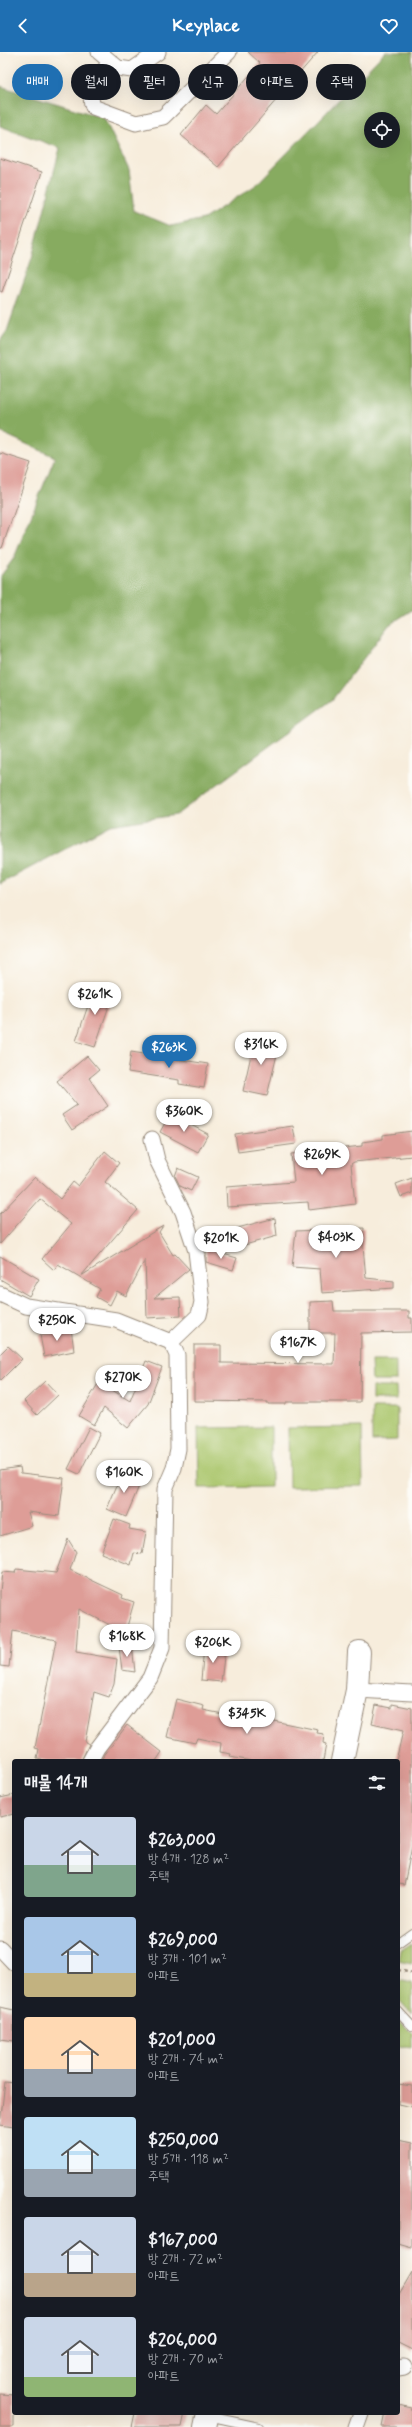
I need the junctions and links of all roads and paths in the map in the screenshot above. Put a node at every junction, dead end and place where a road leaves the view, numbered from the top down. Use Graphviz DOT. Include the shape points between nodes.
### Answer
graph roads {
  1 [pos="99,52"];
  2 [pos="158,52"];
  3 [pos="229,52"];
  4 [pos="110,62"];
  5 [pos="152,1139"];
  6 [pos="0,1294"];
  7 [pos="171,1342"];
  8 [pos="359,1652"];
  9 [pos="357,1690"];
  10 [pos="412,1693"];
  11 [pos="91,1759"];
  12 [pos="342,1759"];
  13 [pos="412,1933"];
  14 [pos="400,1942"];
  15 [pos="0,1948"];
  16 [pos="12,1961"];
  17 [pos="400,1970"];
  18 [pos="412,1973"];
  19 [pos="400,2013"];
  20 [pos="412,2026"];
  21 [pos="360,2415"];
  22 [pos="206,2419"];
  23 [pos="259,2427"];
  24 [pos="356,2427"];
  1 -- 4 [label="street"];
  2 -- 4 [label="street" via="132,70 118,68"];
  3 -- 4 [label="street" via="163,117 136,123 93,107 90,100 91,89"];
  5 -- 7 [label="street" via="157,1160 183,1212 196,1251 202,1302 199,1315"];
  6 -- 7 [label="street" via="26,1306 116,1320"];
  7 -- 11 [label="street" via="177,1355 178,1449 174,1468 165,1489 162,1648 150,1678"];
  8 -- 9 [label="main road"];
  9 -- 10 [label="street"];
  9 -- 12 [label="main road"];
  13 -- 14 [label="lane"];
  15 -- 16 [label="street"];
  17 -- 18 [label="path"];
  19 -- 20 [label="lane"];
  21 -- 24 [label="street"];
  22 -- 23 [label="lane"];
}
